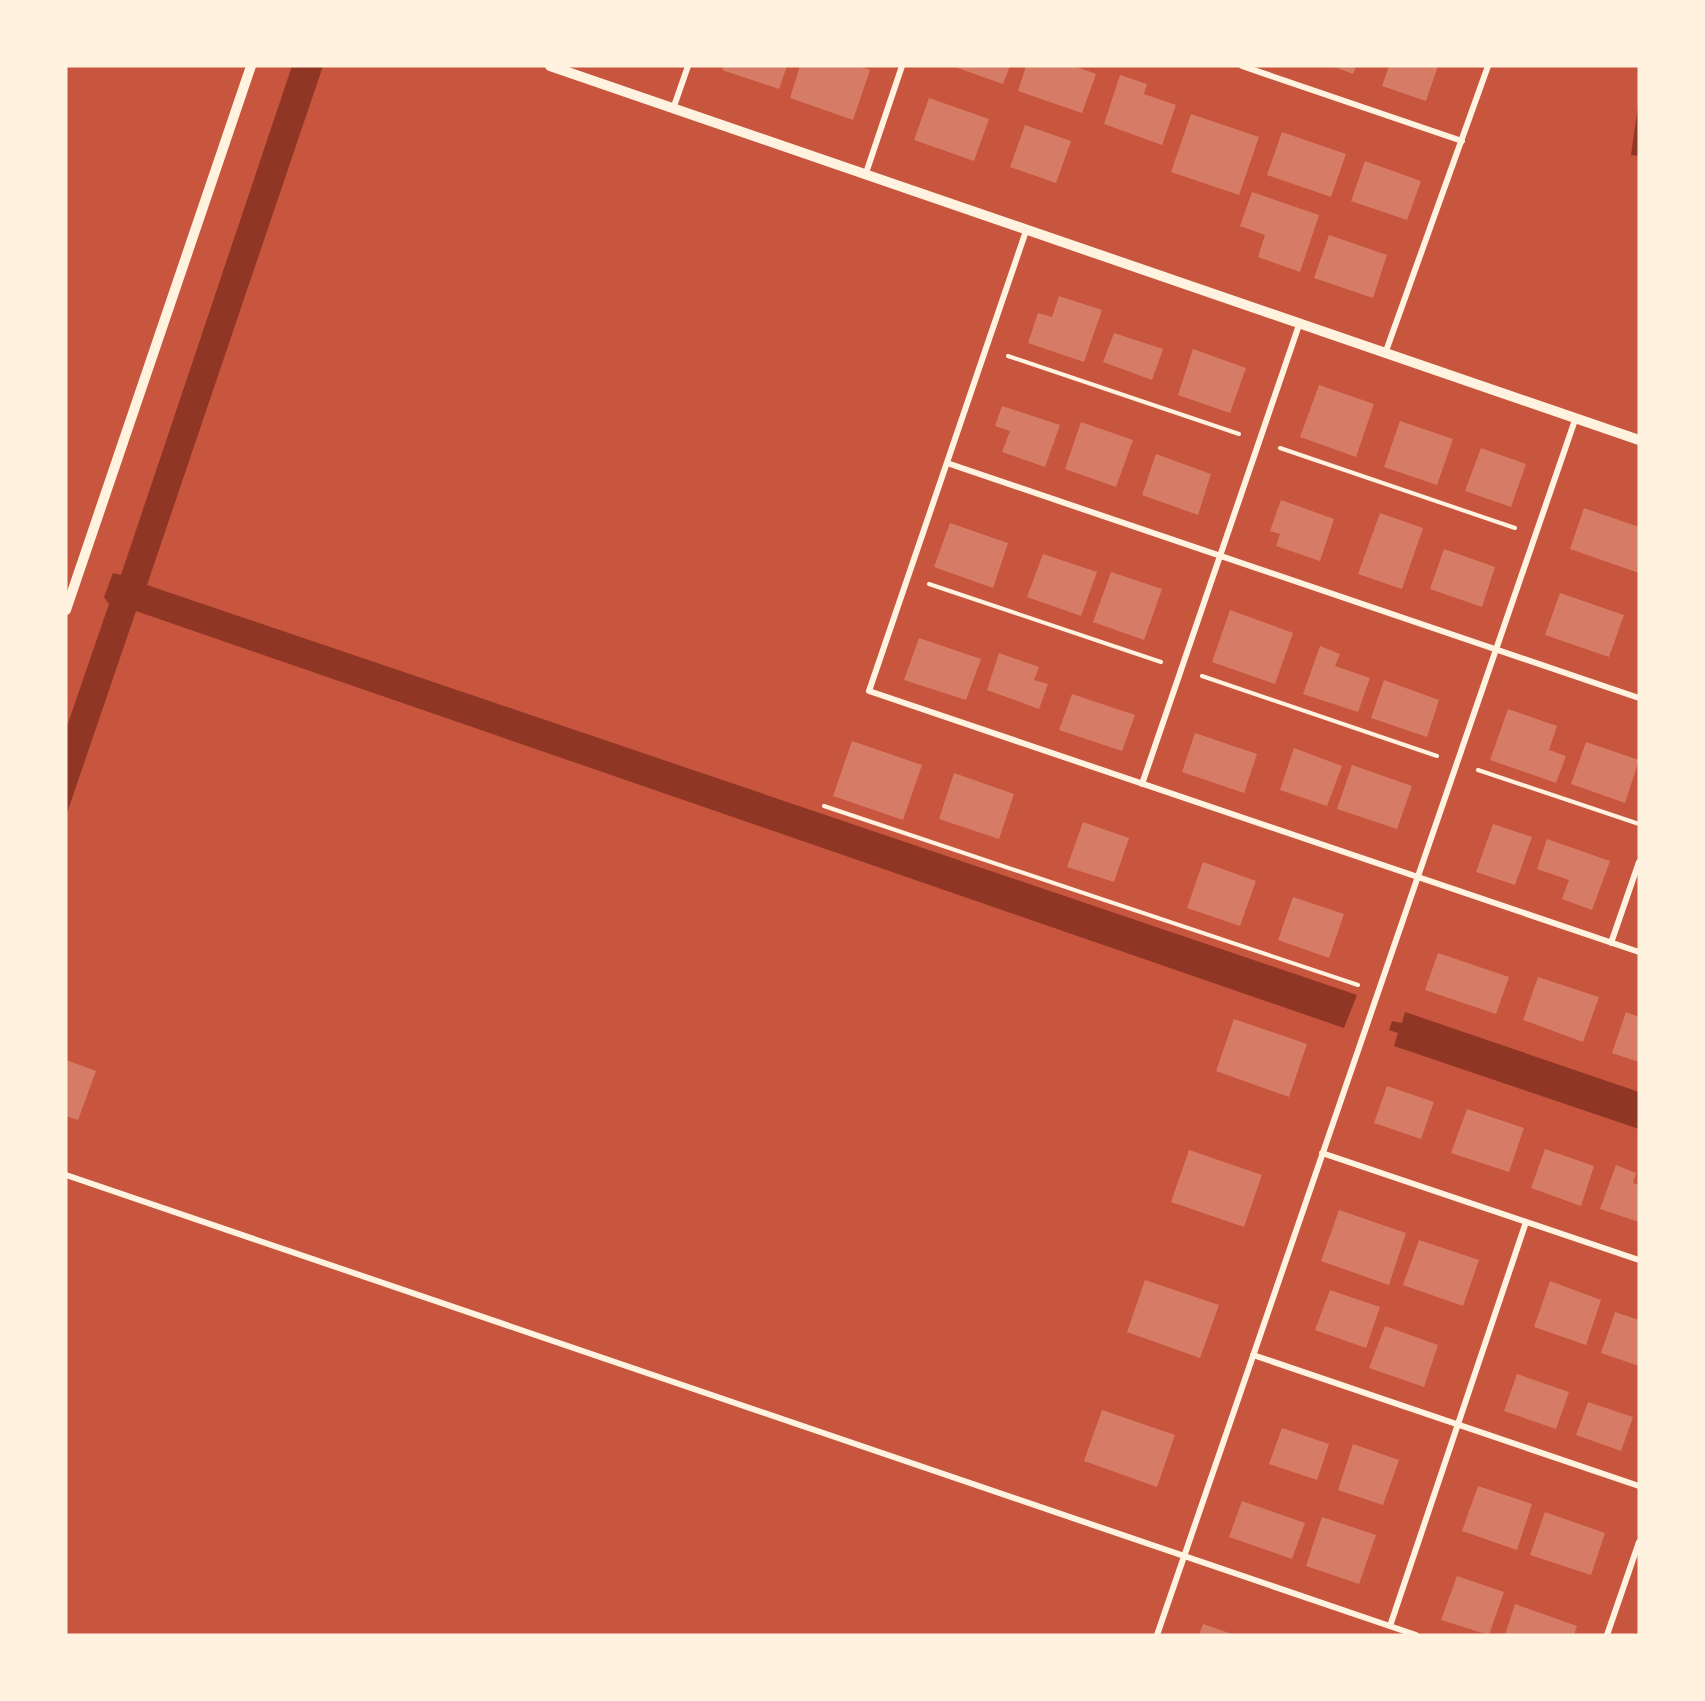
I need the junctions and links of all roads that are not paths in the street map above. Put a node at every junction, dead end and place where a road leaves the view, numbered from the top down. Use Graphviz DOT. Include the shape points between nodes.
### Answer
graph roads {
  1 [pos="251,66"];
  2 [pos="550,66"];
  3 [pos="688,66"];
  4 [pos="902,66"];
  5 [pos="1242,66"];
  6 [pos="1488,66"];
  7 [pos="673,109"];
  8 [pos="1462,141"];
  9 [pos="866,173"];
  10 [pos="1027,228"];
  11 [pos="1300,322"];
  12 [pos="1386,351"];
  13 [pos="1576,417"];
  14 [pos="1639,440"];
  15 [pos="947,463"];
  16 [pos="1220,556"];
  17 [pos="66,610"];
  18 [pos="1496,650"];
  19 [pos="1639,698"];
  20 [pos="1142,784"];
  21 [pos="1639,862"];
  22 [pos="1418,878"];
  23 [pos="1611,943"];
  24 [pos="1639,952"];
  25 [pos="1322,1153"];
  26 [pos="66,1175"];
  27 [pos="1526,1222"];
  28 [pos="1639,1260"];
  29 [pos="1253,1355"];
  30 [pos="1458,1424"];
  31 [pos="1639,1486"];
  32 [pos="1639,1542"];
  33 [pos="1184,1556"];
  34 [pos="1390,1626"];
  35 [pos="1158,1635"];
  36 [pos="1416,1635"];
  37 [pos="1607,1635"];
  1 -- 17 [label="street"];
  2 -- 7 [label="street"];
  3 -- 7 [label="street"];
  4 -- 9 [label="street"];
  5 -- 8 [label="street"];
  6 -- 8 [label="street"];
  7 -- 9 [label="street"];
  8 -- 12 [label="street"];
  9 -- 10 [label="street"];
  10 -- 11 [label="street"];
  10 -- 15 [label="street"];
  11 -- 12 [label="street"];
  11 -- 16 [label="street"];
  12 -- 13 [label="street"];
  13 -- 14 [label="street"];
  13 -- 18 [label="street"];
  15 -- 16 [label="street"];
  15 -- 20 [label="street" via="869,691"];
  16 -- 18 [label="street"];
  16 -- 20 [label="street"];
  18 -- 19 [label="street"];
  18 -- 22 [label="street"];
  20 -- 22 [label="street"];
  21 -- 23 [label="street"];
  22 -- 23 [label="street"];
  22 -- 25 [label="street"];
  23 -- 24 [label="street"];
  25 -- 27 [label="street"];
  25 -- 29 [label="street"];
  26 -- 33 [label="street"];
  27 -- 28 [label="street"];
  27 -- 30 [label="street"];
  29 -- 30 [label="street"];
  29 -- 33 [label="street"];
  30 -- 31 [label="street"];
  30 -- 34 [label="street"];
  32 -- 37 [label="street"];
  33 -- 34 [label="street"];
  33 -- 35 [label="street"];
  34 -- 36 [label="street"];
}
